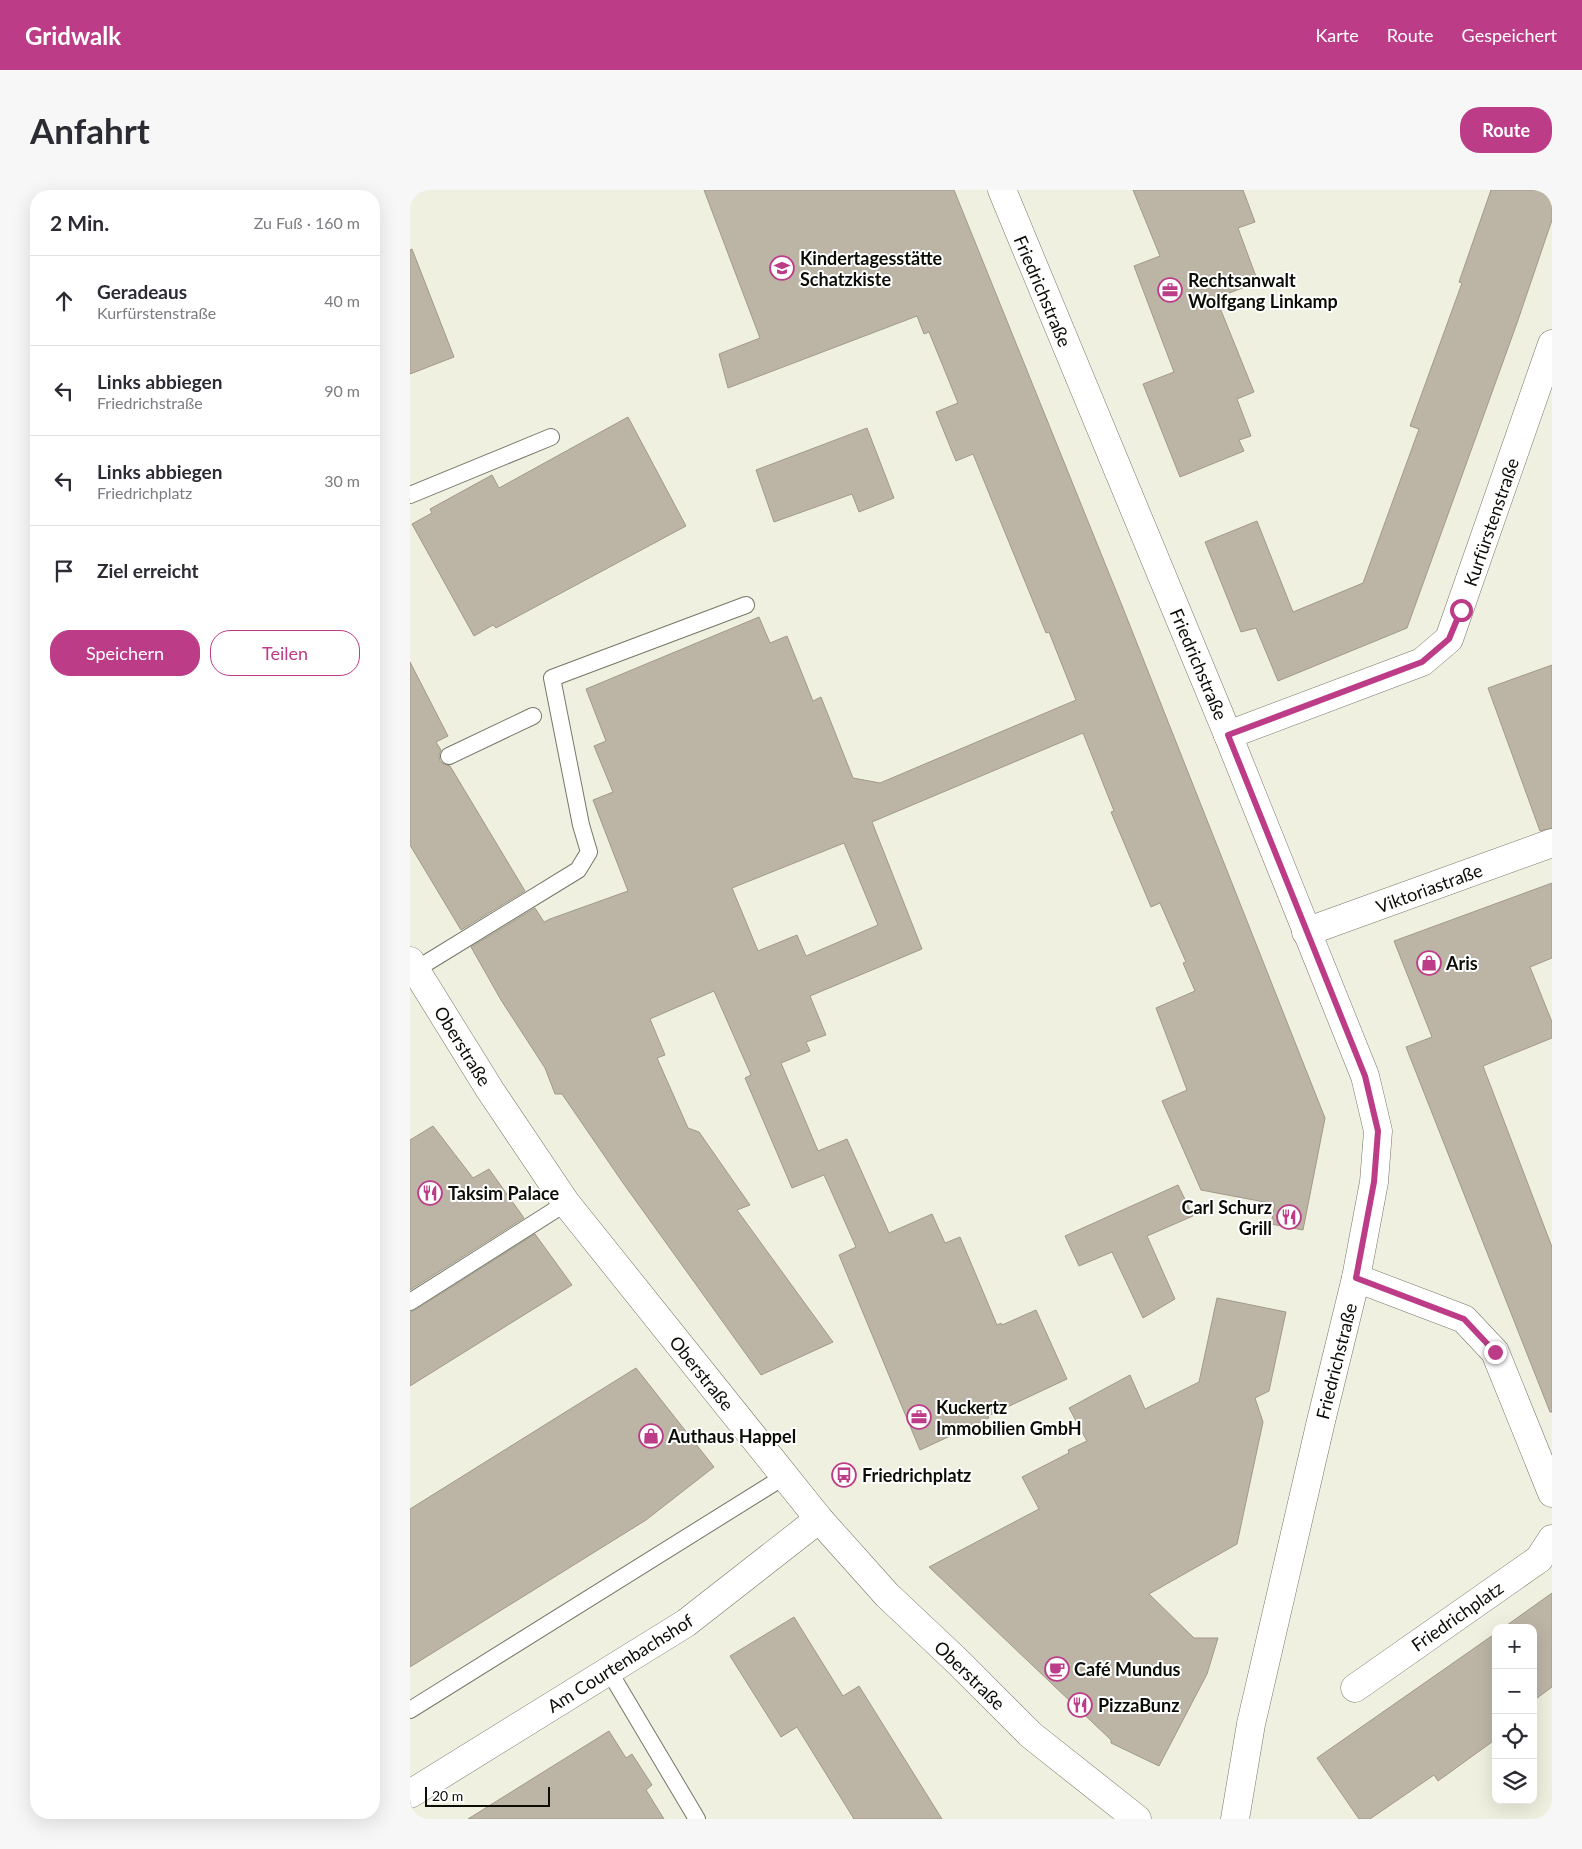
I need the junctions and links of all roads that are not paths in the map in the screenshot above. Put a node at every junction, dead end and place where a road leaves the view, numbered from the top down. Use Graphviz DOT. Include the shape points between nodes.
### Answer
graph roads {
  1 [pos="1002,190"];
  2 [pos="1552,344"];
  3 [pos="551,437"];
  4 [pos="410,495"];
  5 [pos="746,605"];
  6 [pos="533,716"];
  7 [pos="1228,735"];
  8 [pos="449,756"];
  9 [pos="1552,843"];
  10 [pos="1306,932"];
  11 [pos="413,965"];
  12 [pos="566,1203"];
  13 [pos="1356,1278"];
  14 [pos="410,1302"];
  15 [pos="784,1476"];
  16 [pos="1552,1493"];
  17 [pos="819,1519"];
  18 [pos="1552,1539"];
  19 [pos="609,1671"];
  20 [pos="1355,1688"];
  21 [pos="410,1710"];
  22 [pos="410,1794"];
  23 [pos="697,1819"];
  24 [pos="1137,1819"];
  25 [pos="1235,1819"];
  1 -- 7 [label="main road, Friedrichstraße"];
  2 -- 7 [label="main road, Kurfürstenstraße" via="1449,639 1422,662"];
  3 -- 4 [label="lane"];
  5 -- 11 [label="lane" via="552,678 589,852 578,870"];
  6 -- 8 [label="lane"];
  7 -- 10 [label="main road, Friedrichstraße"];
  9 -- 10 [label="main road, Viktoriastraße"];
  10 -- 13 [label="main road, Friedrichstraße" via="1365,1076 1378,1131 1374,1182"];
  11 -- 12 [label="main road, Oberstraße" via="490,1090"];
  12 -- 14 [label="lane"];
  12 -- 15 [label="main road, Oberstraße"];
  13 -- 16 [label="main road" via="1464,1319 1495,1352"];
  13 -- 25 [label="main road, Friedrichstraße" via="1252,1724"];
  15 -- 17 [label="main road, Oberstraße"];
  15 -- 21 [label="lane"];
  17 -- 19 [label="main road, Am Courtenbachshof" via="686,1623"];
  17 -- 24 [label="main road, Oberstraße" via="887,1595 1031,1735"];
  18 -- 20 [label="main road, Friedrichplatz" via="1539,1559"];
  19 -- 22 [label="main road, Am Courtenbachshof"];
  19 -- 23 [label="lane"];
}
